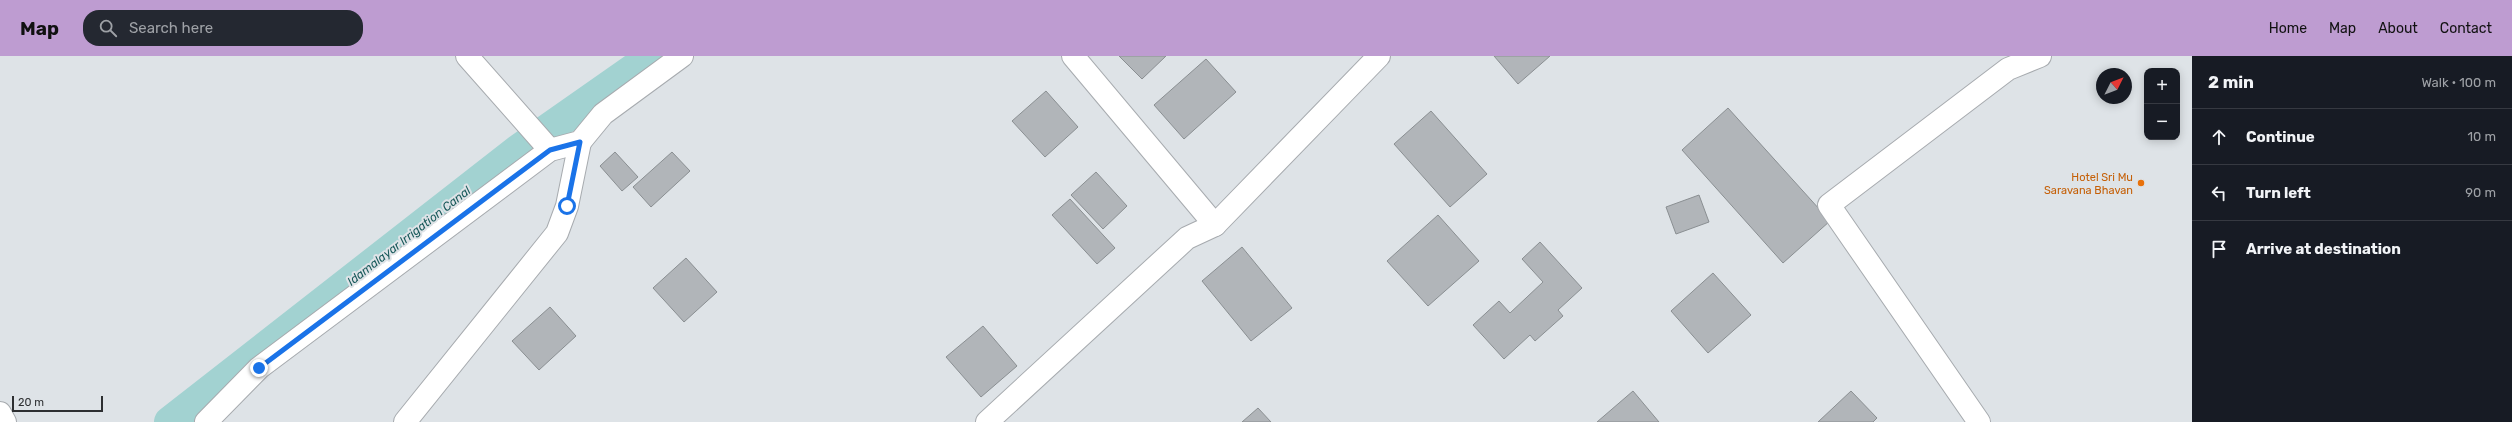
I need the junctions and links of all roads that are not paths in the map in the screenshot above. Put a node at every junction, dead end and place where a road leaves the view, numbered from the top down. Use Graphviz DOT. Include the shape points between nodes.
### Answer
graph roads {
  1 [pos="467,56"];
  2 [pos="682,56"];
  3 [pos="1073,56"];
  4 [pos="1379,56"];
  5 [pos="2040,56"];
  6 [pos="580,142"];
  7 [pos="550,150"];
  8 [pos="1215,225"];
  9 [pos="0,413"];
  10 [pos="5,422"];
  11 [pos="206,422"];
  12 [pos="405,422"];
  13 [pos="987,422"];
  14 [pos="1979,422"];
  1 -- 7 [label="street"];
  2 -- 6 [label="street" via="603,114"];
  3 -- 8 [label="street"];
  4 -- 8 [label="street"];
  5 -- 14 [label="street" via="2008,69 1829,206"];
  6 -- 7 [label="street"];
  6 -- 12 [label="street" via="567,206 557,233"];
  7 -- 11 [label="street" via="259,368"];
  8 -- 13 [label="street" via="1187,238"];
  9 -- 10 [label="street"];
}
